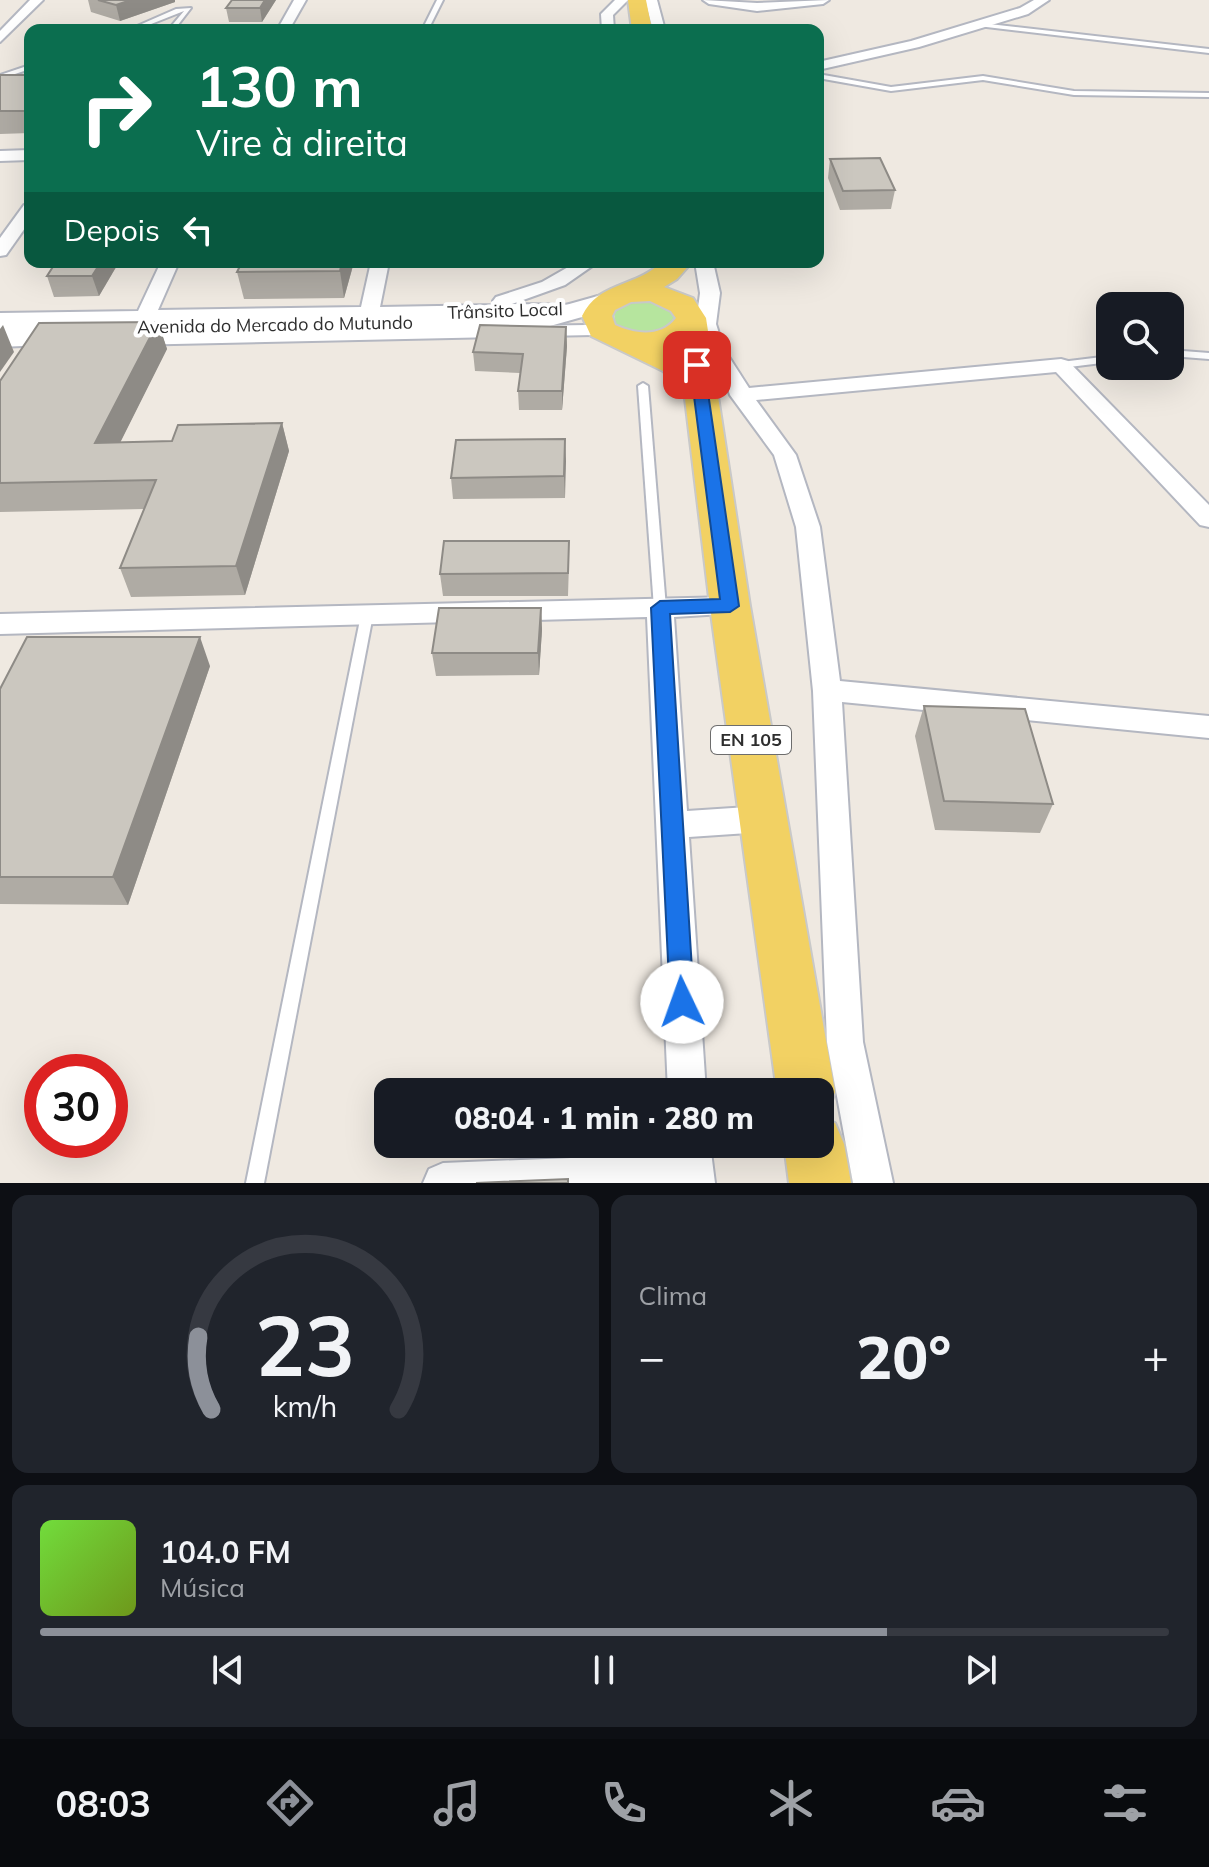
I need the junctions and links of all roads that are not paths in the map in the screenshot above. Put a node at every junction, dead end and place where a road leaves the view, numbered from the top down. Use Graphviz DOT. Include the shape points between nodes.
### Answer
graph roads {
  1 [pos="37,0"];
  2 [pos="300,0"];
  3 [pos="440,0"];
  4 [pos="622,0"];
  5 [pos="637,0"];
  6 [pos="651,0"];
  7 [pos="709,0"];
  8 [pos="823,0"];
  9 [pos="1043,0"];
  10 [pos="145,24"];
  11 [pos="176,24"];
  12 [pos="286,24"];
  13 [pos="428,24"];
  14 [pos="608,24"];
  15 [pos="641,24"];
  16 [pos="657,24"];
  17 [pos="980,25"];
  18 [pos="0,38"];
  19 [pos="1209,51"];
  20 [pos="824,65"];
  21 [pos="24,69"];
  22 [pos="0,77"];
  23 [pos="824,77"];
  24 [pos="1209,95"];
  25 [pos="24,155"];
  26 [pos="0,156"];
  27 [pos="24,217"];
  28 [pos="0,251"];
  29 [pos="167,268"];
  30 [pos="379,268"];
  31 [pos="582,268"];
  32 [pos="672,268"];
  33 [pos="685,268"];
  34 [pos="705,268"];
  35 [pos="635,292"];
  36 [pos="370,308"];
  37 [pos="685,310"];
  38 [pos="589,314"];
  39 [pos="145,317"];
  40 [pos="0,319"];
  41 [pos="0,330"];
  42 [pos="621,339"];
  43 [pos="0,341"];
  44 [pos="1184,354"];
  45 [pos="1209,356"];
  46 [pos="1096,361"];
  47 [pos="1061,365"];
  48 [pos="643,386"];
  49 [pos="721,392"];
  50 [pos="1209,519"];
  51 [pos="730,606"];
  52 [pos="660,608"];
  53 [pos="367,615"];
  54 [pos="0,624"];
  55 [pos="827,691"];
  56 [pos="1209,727"];
  57 [pos="763,819"];
  58 [pos="673,825"];
  59 [pos="686,1078"];
  60 [pos="804,1078"];
  61 [pos="816,1158"];
  62 [pos="693,1167"];
  63 [pos="255,1183"];
  64 [pos="443,1183"];
  65 [pos="820,1183"];
  66 [pos="873,1183"];
  1 -- 18 [label="street"];
  2 -- 12 [label="street"];
  3 -- 13 [label="lane"];
  4 -- 14 [label="street" via="607,14"];
  5 -- 15 [label="main road"];
  6 -- 16 [label="street"];
  7 -- 8 [label="street" via="757,7"];
  9 -- 17 [label="street"];
  10 -- 11 [label="lane" via="189,9"];
  17 -- 19 [label="lane"];
  17 -- 20 [label="street"];
  21 -- 22 [label="lane"];
  23 -- 24 [label="lane" via="891,89 983,78 1091,95"];
  25 -- 26 [label="street"];
  27 -- 28 [label="street"];
  29 -- 39 [label="street"];
  30 -- 36 [label="street"];
  31 -- 36 [label="street" via="541,290 502,301"];
  32 -- 35 [label="main road"];
  33 -- 37 [label="main road, EN 105"];
  34 -- 49 [label="street" via="710,293 706,324 714,349 734,377"];
  35 -- 37 [label="main road" via="659,294"];
  35 -- 38 [label="main road"];
  36 -- 38 [label="street, Trânsito Local"];
  36 -- 39 [label="street, Trânsito Local"];
  37 -- 42 [label="main road" via="681,333 670,338"];
  37 -- 49 [label="main road, EN 105"];
  38 -- 41 [label="main road, Avenida do Mercado do Mutundo" via="366,325"];
  38 -- 42 [label="main road" via="597,311 602,330"];
  38 -- 43 [label="street"];
  39 -- 40 [label="street, Trânsito Local"];
  42 -- 49 [label="main road"];
  44 -- 45 [label="lane"];
  46 -- 47 [label="lane"];
  47 -- 49 [label="street"];
  47 -- 50 [label="street"];
  48 -- 52 [label="lane"];
  49 -- 51 [label="main road, EN 105"];
  49 -- 55 [label="street" via="785,455 808,527"];
  51 -- 52 [label="street"];
  51 -- 57 [label="main road, EN 105"];
  52 -- 53 [label="street"];
  52 -- 58 [label="street"];
  53 -- 54 [label="street" via="38,629"];
  53 -- 63 [label="lane"];
  55 -- 56 [label="street"];
  55 -- 66 [label="street" via="845,1042"];
  57 -- 58 [label="street"];
  57 -- 60 [label="main road, EN 105"];
  58 -- 59 [label="street"];
  61 -- 65 [label="main road"];
  62 -- 64 [label="street"];
}
